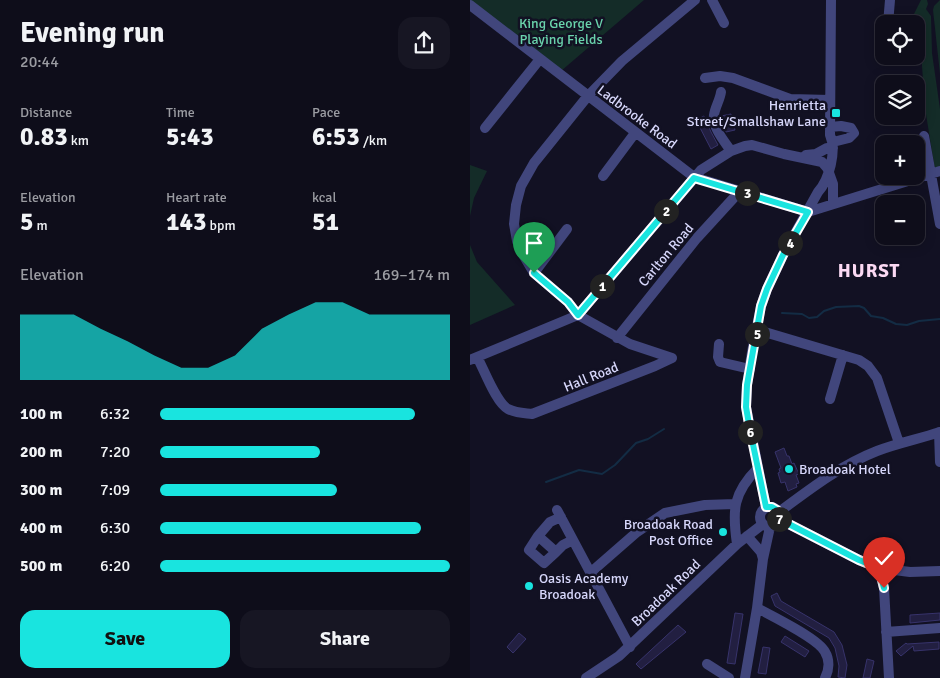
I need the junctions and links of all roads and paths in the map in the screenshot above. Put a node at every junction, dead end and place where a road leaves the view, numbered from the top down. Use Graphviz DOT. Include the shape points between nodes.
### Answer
graph roads {
  1 [pos="695,0"];
  2 [pos="712,0"];
  3 [pos="831,0"];
  4 [pos="890,0"];
  5 [pos="470,6"];
  6 [pos="889,15"];
  7 [pos="724,23"];
  8 [pos="540,59"];
  9 [pos="705,78"];
  10 [pos="721,92"];
  11 [pos="587,97"];
  12 [pos="830,100"];
  13 [pos="485,128"];
  14 [pos="636,134"];
  15 [pos="925,139"];
  16 [pos="831,140"];
  17 [pos="731,151"];
  18 [pos="792,156"];
  19 [pos="833,169"];
  20 [pos="935,173"];
  21 [pos="603,176"];
  22 [pos="694,178"];
  23 [pos="740,191"];
  24 [pos="833,204"];
  25 [pos="808,212"];
  26 [pos="940,224"];
  27 [pos="567,230"];
  28 [pos="534,273"];
  29 [pos="578,315"];
  30 [pos="758,330"];
  31 [pos="616,338"];
  32 [pos="719,344"];
  33 [pos="843,355"];
  34 [pos="474,358"];
  35 [pos="750,369"];
  36 [pos="830,399"];
  37 [pos="940,432"];
  38 [pos="900,443"];
  39 [pos="940,462"];
  40 [pos="758,468"];
  41 [pos="734,504"];
  42 [pos="766,507"];
  43 [pos="779,516"];
  44 [pos="766,525"];
  45 [pos="538,536"];
  46 [pos="747,536"];
  47 [pos="573,540"];
  48 [pos="737,544"];
  49 [pos="556,552"];
  50 [pos="763,559"];
  51 [pos="879,568"];
  52 [pos="940,571"];
  53 [pos="590,573"];
  54 [pos="757,608"];
  55 [pos="940,628"];
  56 [pos="886,632"];
  57 [pos="630,647"];
  58 [pos="707,664"];
  59 [pos="586,678"];
  60 [pos="729,678"];
  61 [pos="745,678"];
  62 [pos="825,678"];
  63 [pos="889,678"];
  1 -- 11 [label="street" via="622,61"];
  2 -- 7 [label="street"];
  3 -- 12 [label="street"];
  4 -- 6 [label="street"];
  5 -- 8 [label="street, Ladbrooke Road"];
  8 -- 11 [label="street, Ladbrooke Road"];
  8 -- 13 [label="street"];
  9 -- 12 [label="street" via="733,78 790,99"];
  10 -- 17 [label="street" via="714,122"];
  11 -- 14 [label="street, Ladbrooke Road"];
  11 -- 28 [label="street" via="534,163 520,186 514,224 517,241"];
  12 -- 16 [label="street"];
  14 -- 21 [label="street"];
  14 -- 22 [label="street, Ladbrooke Road"];
  15 -- 20 [label="street"];
  16 -- 18 [label="street" via="816,154"];
  16 -- 19 [label="street"];
  17 -- 18 [label="street" via="752,146"];
  17 -- 22 [label="street"];
  18 -- 19 [label="street" via="822,162"];
  19 -- 24 [label="street"];
  19 -- 25 [label="street"];
  20 -- 24 [label="street"];
  20 -- 26 [label="street"];
  22 -- 23 [label="street, Ladbrooke Road"];
  22 -- 29 [label="street"];
  23 -- 25 [label="street, Ladbrooke Road"];
  23 -- 31 [label="street, Carlton Road" via="697,238"];
  24 -- 25 [label="street"];
  25 -- 30 [label="street" via="767,289"];
  27 -- 28 [label="street"];
  28 -- 29 [label="street"];
  29 -- 31 [label="street"];
  29 -- 34 [label="street"];
  30 -- 33 [label="street"];
  30 -- 35 [label="street"];
  31 -- 34 [label="street, Hall Road" via="672,358 532,414 506,408"];
  32 -- 35 [label="street" via="720,362"];
  33 -- 36 [label="street"];
  33 -- 38 [label="street" via="868,366 877,378"];
  35 -- 40 [label="street" via="746,407"];
  37 -- 38 [label="street"];
  37 -- 39 [label="street"];
  38 -- 43 [label="street" via="846,466 814,486"];
  40 -- 41 [label="street" via="744,483"];
  40 -- 42 [label="street"];
  41 -- 48 [label="street"];
  41 -- 53 [label="street" via="705,505 665,513 637,532"];
  42 -- 43 [label="street" via="772,507"];
  42 -- 44 [label="street" via="760,515"];
  43 -- 44 [label="street" via="776,524"];
  43 -- 51 [label="street"];
  44 -- 46 [label="street, Broadoak Road"];
  44 -- 50 [label="street"];
  45 -- 47 [label="street" via="559,514"];
  45 -- 49 [label="street"];
  45 -- 49 [label="street" via="529,550 544,563"];
  46 -- 48 [label="street, Broadoak Road"];
  46 -- 50 [label="street"];
  47 -- 49 [label="street"];
  47 -- 53 [label="street"];
  48 -- 57 [label="street, Broadoak Road"];
  50 -- 54 [label="street"];
  51 -- 52 [label="street"];
  51 -- 56 [label="street" via="884,588"];
  53 -- 57 [label="street"];
  54 -- 61 [label="street"];
  54 -- 62 [label="street" via="822,646 828,658"];
  55 -- 56 [label="street"];
  56 -- 63 [label="street"];
  57 -- 59 [label="street, Broadoak Road"];
  58 -- 60 [label="street"];
}
